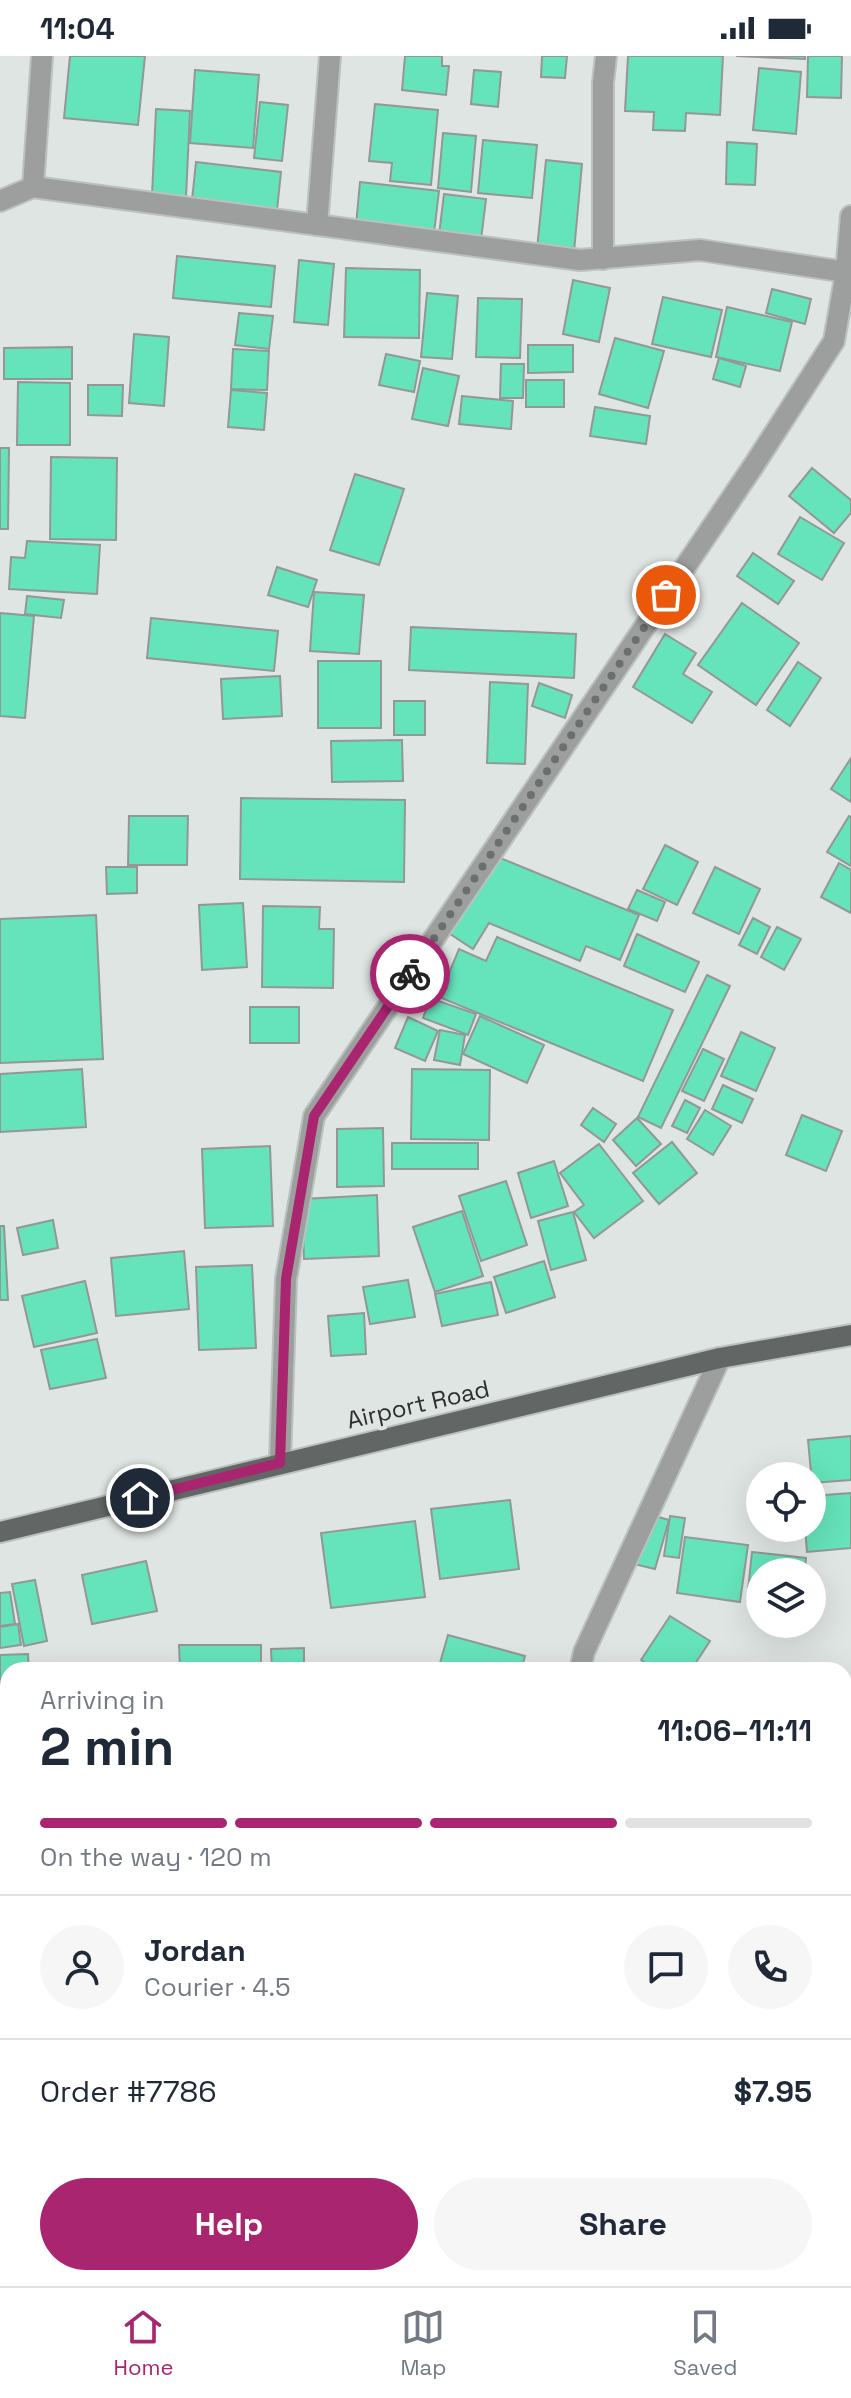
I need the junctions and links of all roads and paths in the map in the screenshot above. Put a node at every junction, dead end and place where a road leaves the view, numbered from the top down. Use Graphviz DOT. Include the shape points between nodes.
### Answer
graph roads {
  1 [pos="42,56"];
  2 [pos="330,56"];
  3 [pos="606,56"];
  4 [pos="33,187"];
  5 [pos="0,201"];
  6 [pos="851,216"];
  7 [pos="317,225"];
  8 [pos="603,259"];
  9 [pos="846,272"];
  10 [pos="851,1335"];
  11 [pos="720,1358"];
  12 [pos="280,1463"];
  13 [pos="0,1532"];
  14 [pos="582,1662"];
  1 -- 4 [label="street"];
  2 -- 7 [label="street"];
  3 -- 8 [label="street"];
  4 -- 5 [label="street"];
  4 -- 7 [label="street"];
  6 -- 9 [label="street"];
  7 -- 8 [label="street"];
  8 -- 9 [label="street" via="700,250"];
  9 -- 12 [label="street" via="834,341 314,1116 286,1279"];
  10 -- 11 [label="main road, Airport Road"];
  11 -- 12 [label="main road, Airport Road"];
  11 -- 14 [label="street"];
  12 -- 13 [label="main road, Airport Road"];
}
